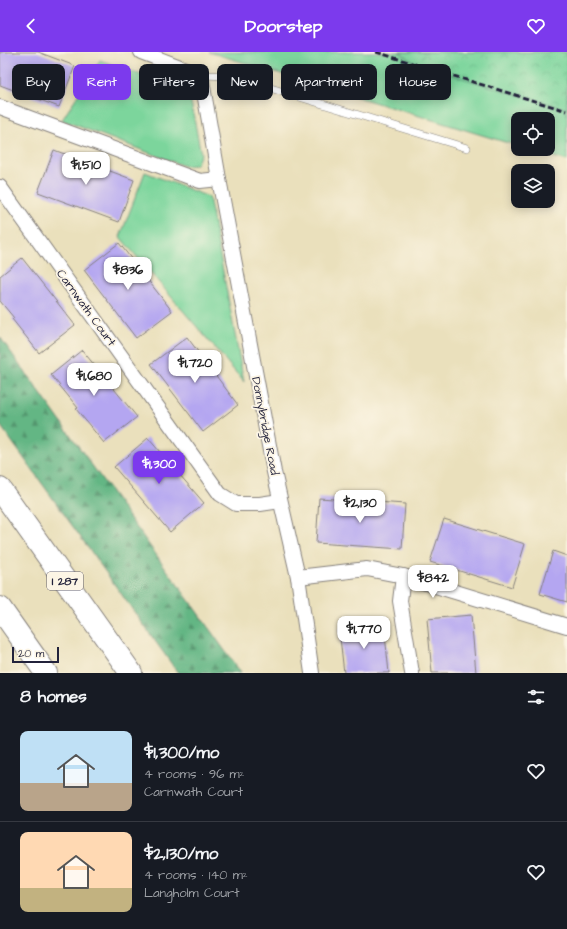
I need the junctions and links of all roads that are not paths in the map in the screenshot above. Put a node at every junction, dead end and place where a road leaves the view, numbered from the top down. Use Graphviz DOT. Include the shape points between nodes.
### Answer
graph roads {
  1 [pos="141,52"];
  2 [pos="172,64"];
  3 [pos="209,75"];
  4 [pos="205,100"];
  5 [pos="0,107"];
  6 [pos="467,148"];
  7 [pos="219,179"];
  8 [pos="0,187"];
  9 [pos="0,489"];
  10 [pos="280,501"];
  11 [pos="402,576"];
  12 [pos="298,577"];
  13 [pos="0,608"];
  14 [pos="567,626"];
  15 [pos="46,673"];
  16 [pos="131,673"];
  17 [pos="312,673"];
  18 [pos="412,673"];
  1 -- 2 [label="street"];
  3 -- 6 [label="lane" via="231,76"];
  4 -- 7 [label="street, Donnybridge Road"];
  5 -- 7 [label="street" via="200,181"];
  7 -- 10 [label="street, Donnybridge Road"];
  8 -- 10 [label="street, Carnwath Court" via="220,494 236,504"];
  9 -- 16 [label="highway, I 287"];
  10 -- 12 [label="street, Donnybridge Road"];
  11 -- 12 [label="street" via="367,569"];
  11 -- 14 [label="street"];
  11 -- 18 [label="street" via="400,601"];
  12 -- 17 [label="street, Donnybridge Road"];
  13 -- 15 [label="highway"];
}
